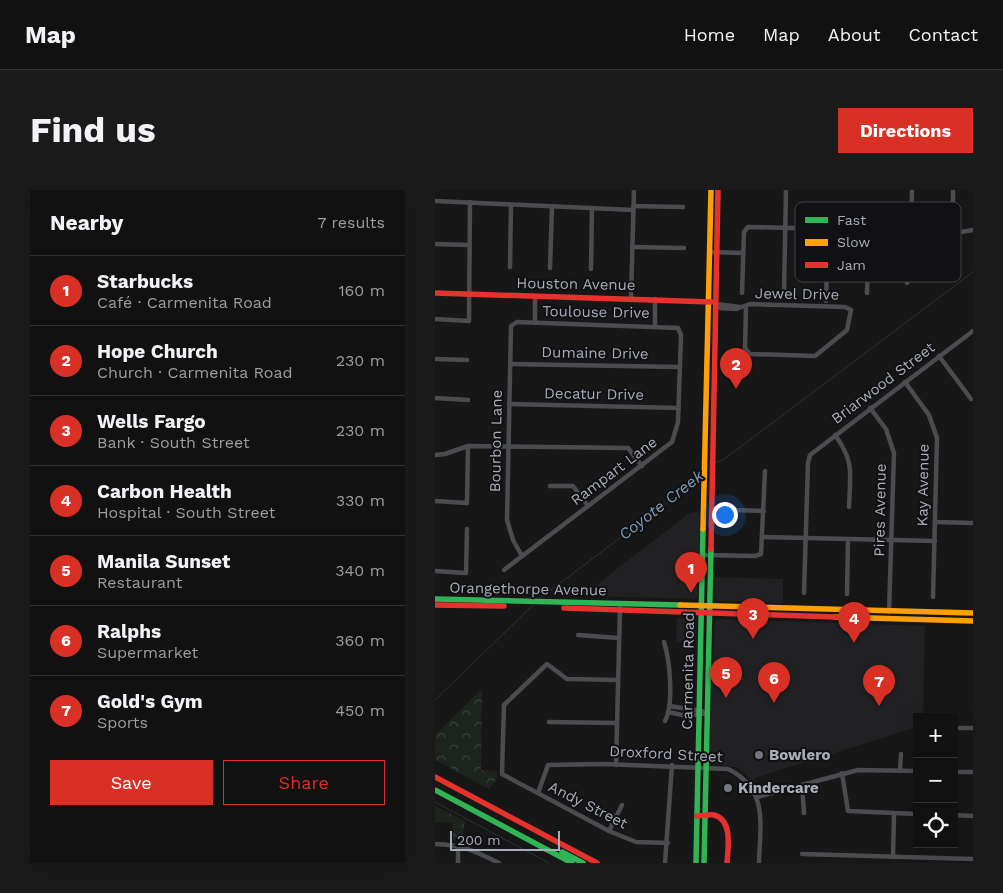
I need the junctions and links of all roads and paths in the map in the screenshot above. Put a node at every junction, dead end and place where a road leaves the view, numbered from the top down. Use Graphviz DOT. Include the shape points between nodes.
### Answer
graph roads {
  1 [pos="634,190"];
  2 [pos="711,190"];
  3 [pos="718,190"];
  4 [pos="786,190"];
  5 [pos="435,201"];
  6 [pos="470,202"];
  7 [pos="511,205"];
  8 [pos="552,206"];
  9 [pos="683,207"];
  10 [pos="592,208"];
  11 [pos="633,208"];
  12 [pos="786,227"];
  13 [pos="795,227"];
  14 [pos="435,244"];
  15 [pos="469,245"];
  16 [pos="632,247"];
  17 [pos="684,248"];
  18 [pos="710,252"];
  19 [pos="717,252"];
  20 [pos="743,253"];
  21 [pos="510,267"];
  22 [pos="550,268"];
  23 [pos="591,269"];
  24 [pos="827,282"];
  25 [pos="867,282"];
  26 [pos="742,292"];
  27 [pos="784,292"];
  28 [pos="435,293"];
  29 [pos="867,293"];
  30 [pos="469,294"];
  31 [pos="535,296"];
  32 [pos="631,298"];
  33 [pos="655,299"];
  34 [pos="709,300"];
  35 [pos="826,301"];
  36 [pos="716,304"];
  37 [pos="743,307"];
  38 [pos="435,319"];
  39 [pos="535,323"];
  40 [pos="513,324"];
  41 [pos="655,326"];
  42 [pos="679,329"];
  43 [pos="973,331"];
  44 [pos="939,356"];
  45 [pos="435,359"];
  46 [pos="467,360"];
  47 [pos="509,364"];
  48 [pos="680,367"];
  49 [pos="905,382"];
  50 [pos="435,398"];
  51 [pos="971,399"];
  52 [pos="468,400"];
  53 [pos="509,404"];
  54 [pos="679,408"];
  55 [pos="871,408"];
  56 [pos="835,435"];
  57 [pos="468,446"];
  58 [pos="508,446"];
  59 [pos="435,455"];
  60 [pos="642,466"];
  61 [pos="765,471"];
  62 [pos="550,486"];
  63 [pos="435,502"];
  64 [pos="588,506"];
  65 [pos="729,507"];
  66 [pos="849,507"];
  67 [pos="764,512"];
  68 [pos="935,522"];
  69 [pos="973,523"];
  70 [pos="467,529"];
  71 [pos="763,537"];
  72 [pos="806,538"];
  73 [pos="848,539"];
  74 [pos="891,540"];
  75 [pos="935,542"];
  76 [pos="703,555"];
  77 [pos="711,555"];
  78 [pos="522,556"];
  79 [pos="504,570"];
  80 [pos="435,571"];
  81 [pos="804,593"];
  82 [pos="847,594"];
  83 [pos="933,597"];
  84 [pos="435,599"];
  85 [pos="620,603"];
  86 [pos="507,604"];
  87 [pos="435,605"];
  88 [pos="565,606"];
  89 [pos="702,606"];
  90 [pos="710,606"];
  91 [pos="620,611"];
  92 [pos="889,611"];
  93 [pos="702,613"];
  94 [pos="973,613"];
  95 [pos="710,614"];
  96 [pos="889,618"];
  97 [pos="973,621"];
  98 [pos="578,635"];
  99 [pos="619,638"];
  100 [pos="664,642"];
  101 [pos="618,680"];
  102 [pos="669,709"];
  103 [pos="700,713"];
  104 [pos="707,713"];
  105 [pos="665,721"];
  106 [pos="549,722"];
  107 [pos="617,724"];
  108 [pos="958,728"];
  109 [pos="973,728"];
  110 [pos="901,754"];
  111 [pos="615,764"];
  112 [pos="672,765"];
  113 [pos="698,766"];
  114 [pos="706,766"];
  115 [pos="900,771"];
  116 [pos="913,771"];
  117 [pos="958,772"];
  118 [pos="973,772"];
  119 [pos="842,773"];
  120 [pos="435,777"];
  121 [pos="802,786"];
  122 [pos="435,790"];
  123 [pos="538,793"];
  124 [pos="757,797"];
  125 [pos="477,799"];
  126 [pos="621,805"];
  127 [pos="804,813"];
  128 [pos="894,814"];
  129 [pos="913,814"];
  130 [pos="705,815"];
  131 [pos="958,815"];
  132 [pos="697,816"];
  133 [pos="973,816"];
  134 [pos="493,821"];
  135 [pos="609,831"];
  136 [pos="668,843"];
  137 [pos="435,844"];
  138 [pos="458,845"];
  139 [pos="802,854"];
  140 [pos="871,856"];
  141 [pos="893,857"];
  142 [pos="973,859"];
  143 [pos="570,862"];
  144 [pos="458,863"];
  145 [pos="499,863"];
  146 [pos="583,863"];
  147 [pos="589,863"];
  148 [pos="597,863"];
  149 [pos="665,863"];
  150 [pos="696,863"];
  151 [pos="704,863"];
  152 [pos="727,863"];
  153 [pos="759,863"];
  154 [pos="871,863"];
  1 -- 11 [label="street"];
  2 -- 18 [label="main road, Carmenita Road"];
  3 -- 19 [label="main road, Carmenita Road"];
  4 -- 12 [label="street"];
  5 -- 6 [label="street"];
  6 -- 7 [label="street"];
  6 -- 15 [label="street"];
  7 -- 8 [label="street"];
  7 -- 21 [label="street"];
  8 -- 10 [label="street"];
  8 -- 22 [label="street"];
  9 -- 11 [label="street"];
  10 -- 11 [label="street"];
  10 -- 23 [label="street"];
  11 -- 16 [label="street"];
  12 -- 13 [label="street"];
  12 -- 20 [label="street" via="750,227 744,232"];
  12 -- 27 [label="street"];
  14 -- 15 [label="street"];
  15 -- 30 [label="street"];
  16 -- 17 [label="street"];
  16 -- 32 [label="street"];
  18 -- 19 [label="street"];
  18 -- 34 [label="main road, Carmenita Road"];
  19 -- 20 [label="street"];
  19 -- 36 [label="main road, Carmenita Road"];
  20 -- 26 [label="street"];
  24 -- 35 [label="street"];
  25 -- 29 [label="street"];
  28 -- 30 [label="main road, Houston Avenue"];
  30 -- 31 [label="main road, Houston Avenue"];
  30 -- 38 [label="street" via="469,321"];
  31 -- 32 [label="main road, Houston Avenue"];
  31 -- 39 [label="street"];
  32 -- 33 [label="main road, Houston Avenue"];
  33 -- 34 [label="main road, Houston Avenue"];
  33 -- 41 [label="street"];
  34 -- 36 [label="main road, Houston Avenue"];
  34 -- 76 [label="main road, Carmenita Road"];
  36 -- 37 [label="street, Jewel Drive" via="720,308"];
  36 -- 77 [label="main road, Carmenita Road"];
  37 -- 37 [label="street, Jewel Drive" via="745,348 750,354 815,356 847,330 852,315 851,310 845,307 750,304"];
  39 -- 40 [label="street, Toulouse Drive"];
  39 -- 41 [label="street, Toulouse Drive"];
  40 -- 47 [label="street, Bourbon Lane"];
  41 -- 42 [label="street, Toulouse Drive"];
  42 -- 48 [label="street, Rampart Lane"];
  43 -- 44 [label="street, Briarwood Street"];
  44 -- 49 [label="street, Briarwood Street"];
  44 -- 51 [label="street"];
  45 -- 46 [label="street"];
  47 -- 48 [label="street, Dumaine Drive"];
  47 -- 53 [label="street, Bourbon Lane"];
  48 -- 54 [label="street, Rampart Lane"];
  49 -- 55 [label="street, Briarwood Street"];
  49 -- 68 [label="street, Kay Avenue" via="934,426 937,438"];
  50 -- 52 [label="street"];
  53 -- 54 [label="street, Decatur Drive"];
  53 -- 58 [label="street, Bourbon Lane"];
  54 -- 60 [label="street, Rampart Lane" via="677,432 672,442"];
  55 -- 56 [label="street, Briarwood Street"];
  55 -- 74 [label="street, Pires Avenue" via="885,429 894,453"];
  56 -- 66 [label="street" via="850,461"];
  56 -- 72 [label="street, Briarwood Street" via="809,457"];
  57 -- 58 [label="street"];
  57 -- 59 [label="street"];
  57 -- 63 [label="street" via="467,503"];
  58 -- 60 [label="street" via="628,448"];
  58 -- 78 [label="street, Bourbon Lane" via="507,520"];
  60 -- 64 [label="street, Rampart Lane"];
  61 -- 67 [label="street"];
  62 -- 64 [label="street" via="573,486"];
  64 -- 78 [label="street, Rampart Lane"];
  65 -- 67 [label="street"];
  67 -- 71 [label="street"];
  68 -- 69 [label="street"];
  68 -- 75 [label="street, Kay Avenue"];
  70 -- 80 [label="street" via="466,573"];
  71 -- 72 [label="street"];
  71 -- 77 [label="street" via="761,554"];
  72 -- 73 [label="street"];
  72 -- 81 [label="street"];
  73 -- 74 [label="street"];
  73 -- 82 [label="street"];
  74 -- 75 [label="street"];
  74 -- 92 [label="street, Pires Avenue"];
  75 -- 83 [label="street, Kay Avenue"];
  76 -- 77 [label="street"];
  76 -- 89 [label="main road, Carmenita Road"];
  77 -- 90 [label="main road, Carmenita Road"];
  78 -- 79 [label="street, Rampart Lane"];
  84 -- 86 [label="main road, Orangethorpe Avenue"];
  85 -- 88 [label="main road, Orangethorpe Avenue"];
  85 -- 89 [label="main road, Orangethorpe Avenue"];
  85 -- 91 [label="street"];
  86 -- 87 [label="main road, Orangethorpe Avenue"];
  86 -- 88 [label="main road, Orangethorpe Avenue"];
  88 -- 91 [label="main road, Orangethorpe Avenue"];
  89 -- 90 [label="main road, Orangethorpe Avenue"];
  89 -- 93 [label="main road, Carmenita Road"];
  90 -- 92 [label="main road, Orangethorpe Avenue"];
  90 -- 95 [label="main road, Carmenita Road"];
  91 -- 93 [label="main road, Orangethorpe Avenue"];
  91 -- 99 [label="street"];
  92 -- 94 [label="main road, Orangethorpe Avenue"];
  92 -- 96 [label="street, Pires Avenue"];
  93 -- 95 [label="main road, Orangethorpe Avenue"];
  93 -- 103 [label="main road, Carmenita Road"];
  95 -- 96 [label="main road, Orangethorpe Avenue"];
  95 -- 104 [label="main road, Carmenita Road"];
  96 -- 97 [label="main road, Orangethorpe Avenue"];
  98 -- 99 [label="street"];
  99 -- 101 [label="street"];
  100 -- 102 [label="street" via="670,687"];
  101 -- 107 [label="street"];
  101 -- 123 [label="street, Andy Street" via="567,679 547,664 504,705 502,774"];
  102 -- 103 [label="street"];
  102 -- 105 [label="street"];
  103 -- 104 [label="street"];
  103 -- 113 [label="main road, Carmenita Road"];
  104 -- 114 [label="main road, Carmenita Road"];
  106 -- 107 [label="street"];
  107 -- 111 [label="street"];
  108 -- 109 [label="street"];
  110 -- 115 [label="street"];
  111 -- 112 [label="street, Droxford Street"];
  111 -- 123 [label="street, Droxford Street" via="548,765"];
  112 -- 113 [label="street, Droxford Street"];
  112 -- 136 [label="street"];
  113 -- 114 [label="street, Droxford Street"];
  113 -- 132 [label="main road, Carmenita Road"];
  114 -- 124 [label="street, Droxford Street" via="734,772 751,785"];
  114 -- 130 [label="main road, Carmenita Road"];
  115 -- 116 [label="street"];
  115 -- 119 [label="street"];
  117 -- 118 [label="street"];
  119 -- 121 [label="street"];
  119 -- 128 [label="street" via="848,811"];
  120 -- 125 [label="main road"];
  121 -- 124 [label="street"];
  121 -- 127 [label="street"];
  122 -- 134 [label="main road"];
  123 -- 135 [label="street, Andy Street"];
  124 -- 153 [label="street"];
  125 -- 147 [label="main road" via="480,804"];
  125 -- 148 [label="main road"];
  126 -- 135 [label="street"];
  128 -- 129 [label="street"];
  128 -- 141 [label="street"];
  130 -- 132 [label="main road"];
  130 -- 151 [label="main road, Carmenita Road"];
  130 -- 152 [label="main road" via="714,815 725,823"];
  131 -- 133 [label="street"];
  132 -- 150 [label="main road, Carmenita Road"];
  134 -- 143 [label="main road"];
  134 -- 146 [label="main road" via="502,820"];
  135 -- 136 [label="street, Andy Street" via="636,842"];
  136 -- 149 [label="street"];
  137 -- 138 [label="street"];
  138 -- 144 [label="street"];
  138 -- 145 [label="street"];
  139 -- 140 [label="street"];
  140 -- 141 [label="street"];
  140 -- 154 [label="street"];
  141 -- 142 [label="street"];
}
